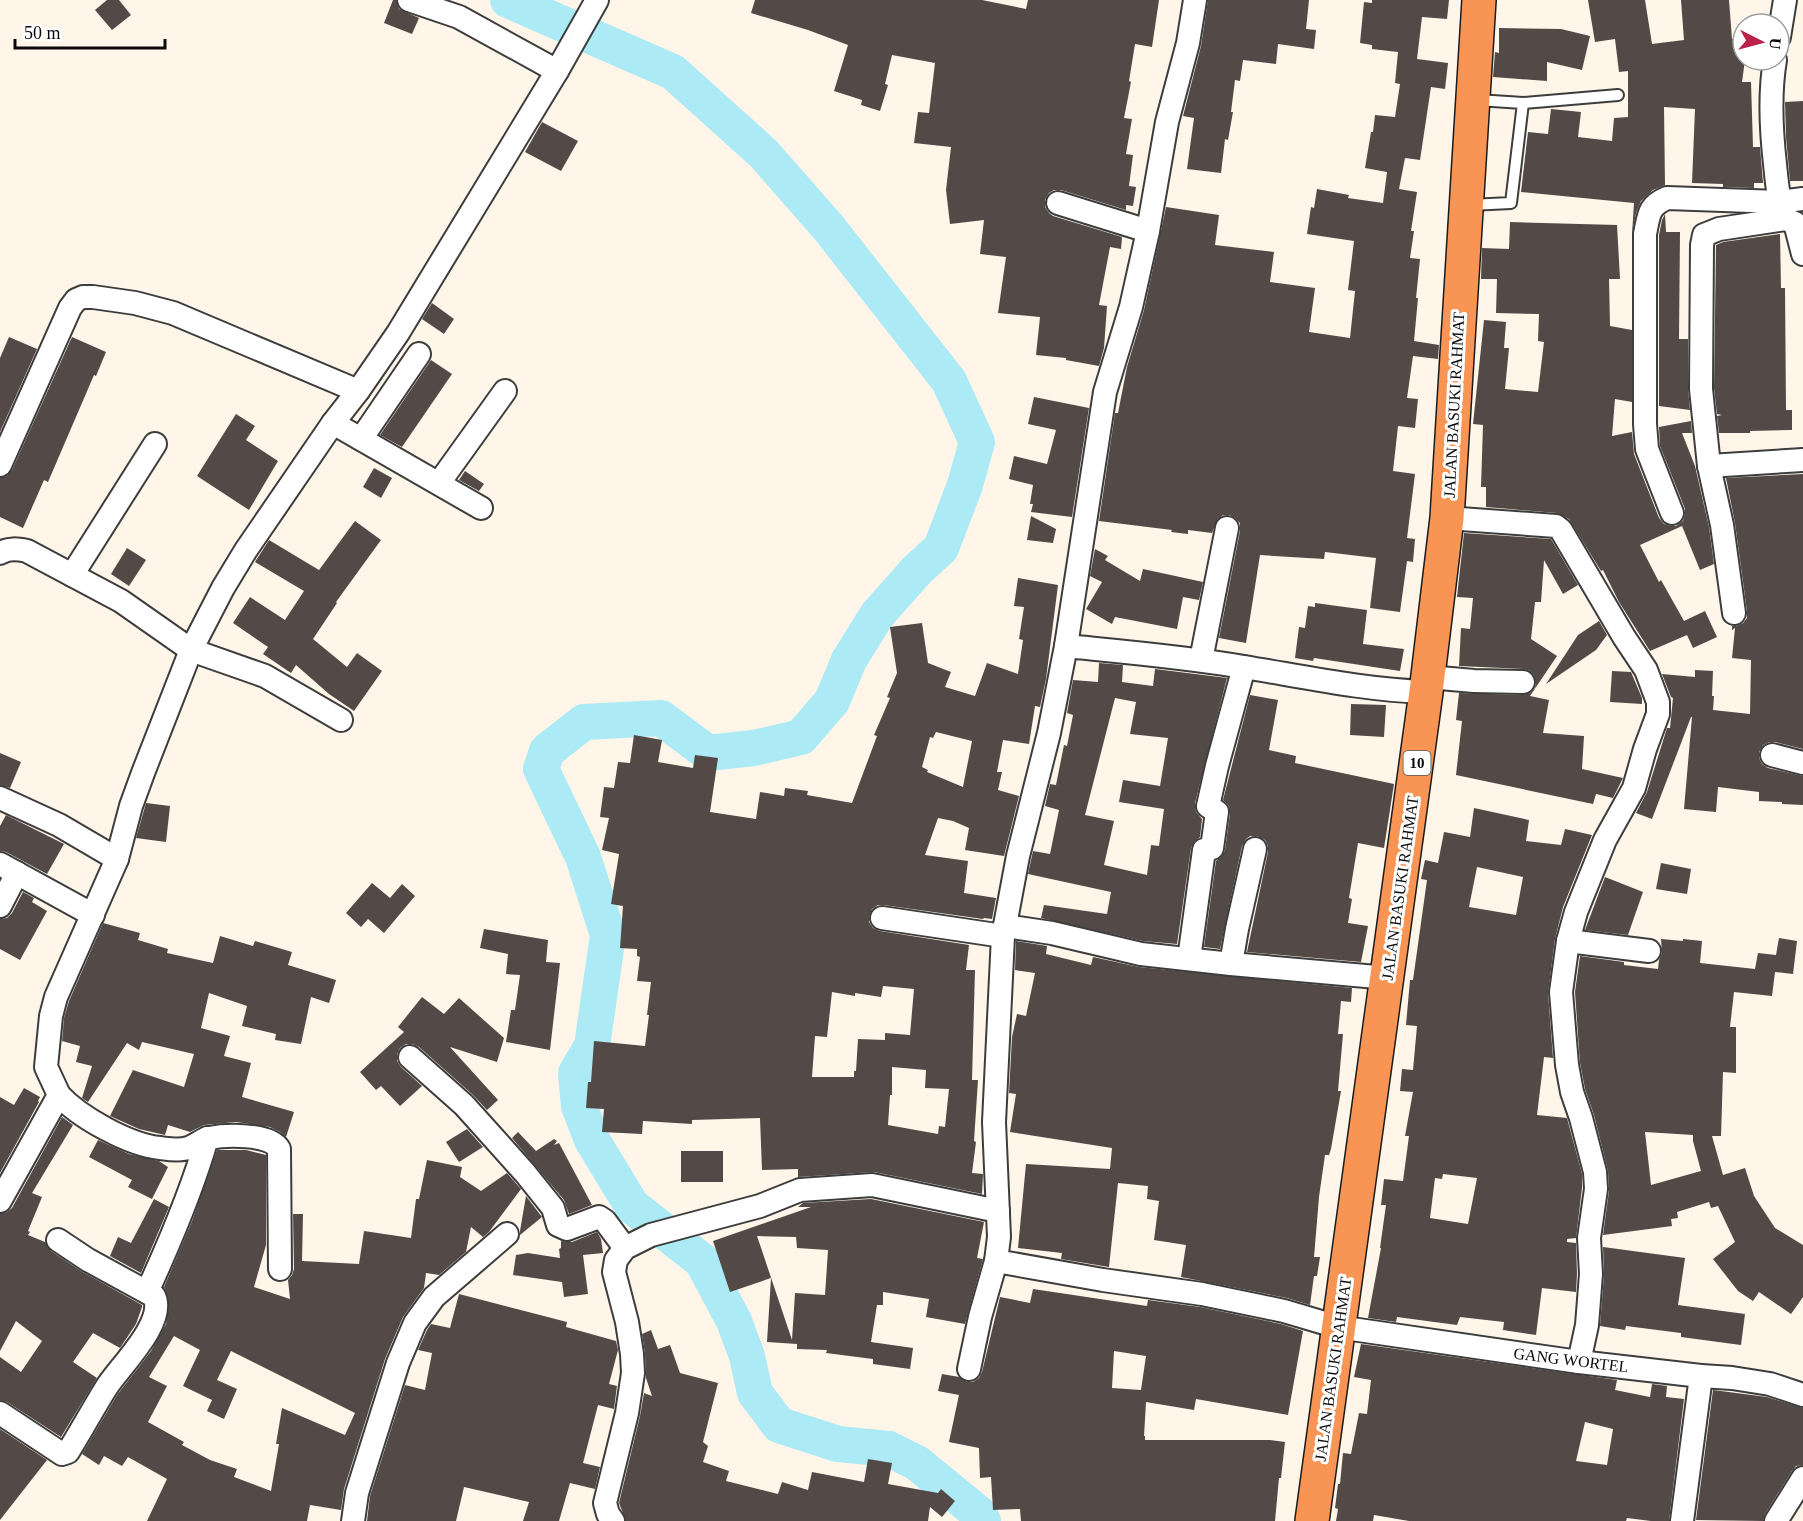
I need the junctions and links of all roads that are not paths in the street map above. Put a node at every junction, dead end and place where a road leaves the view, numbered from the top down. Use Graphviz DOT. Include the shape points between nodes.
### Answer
graph roads {
  1 [pos="409,0"];
  2 [pos="597,0"];
  3 [pos="1195,0"];
  4 [pos="1479,0"];
  5 [pos="557,71"];
  6 [pos="1773,72"];
  7 [pos="1618,95"];
  8 [pos="1473,99"];
  9 [pos="1523,103"];
  10 [pos="1803,199"];
  11 [pos="1058,203"];
  12 [pos="1466,205"];
  13 [pos="1782,211"];
  14 [pos="1148,231"];
  15 [pos="1803,254"];
  16 [pos="419,354"];
  17 [pos="505,390"];
  18 [pos="358,391"];
  19 [pos="333,423"];
  20 [pos="361,439"];
  21 [pos="155,444"];
  22 [pos="1803,460"];
  23 [pos="0,465"];
  24 [pos="1709,466"];
  25 [pos="439,483"];
  26 [pos="481,508"];
  27 [pos="1672,513"];
  28 [pos="1447,518"];
  29 [pos="1227,528"];
  30 [pos="0,553"];
  31 [pos="72,575"];
  32 [pos="1734,614"];
  33 [pos="1066,645"];
  34 [pos="191,650"];
  35 [pos="1201,660"];
  36 [pos="1244,667"];
  37 [pos="1524,682"];
  38 [pos="1427,684"];
  39 [pos="341,720"];
  40 [pos="1772,754"];
  41 [pos="1803,763"];
  42 [pos="0,798"];
  43 [pos="1255,849"];
  44 [pos="117,859"];
  45 [pos="8,868"];
  46 [pos="0,906"];
  47 [pos="93,915"];
  48 [pos="882,918"];
  49 [pos="1004,931"];
  50 [pos="1568,941"];
  51 [pos="1649,951"];
  52 [pos="1189,959"];
  53 [pos="1231,964"];
  54 [pos="1388,978"];
  55 [pos="410,1057"];
  56 [pos="59,1095"];
  57 [pos="207,1138"];
  58 [pos="0,1201"];
  59 [pos="998,1211"];
  60 [pos="507,1234"];
  61 [pos="58,1240"];
  62 [pos="625,1248"];
  63 [pos="996,1262"];
  64 [pos="280,1269"];
  65 [pos="147,1292"];
  66 [pos="1338,1327"];
  67 [pos="1579,1362"];
  68 [pos="969,1369"];
  69 [pos="1701,1377"];
  70 [pos="1803,1395"];
  71 [pos="0,1413"];
  72 [pos="1803,1478"];
  73 [pos="353,1521"];
  74 [pos="613,1521"];
  75 [pos="1312,1521"];
  76 [pos="1682,1521"];
  77 [pos="1776,1521"];
  1 -- 5 [label="street" via="459,17"];
  2 -- 5 [label="street"];
  3 -- 14 [label="street" via="1167,122"];
  4 -- 8 [label="highway, JALAN BASUKI RAHMAT / 10"];
  5 -- 18 [label="street" via="425,290"];
  6 -- 13 [label="street" via="1771,110"];
  7 -- 9 [label="lane"];
  8 -- 9 [label="lane"];
  8 -- 12 [label="highway, JALAN BASUKI RAHMAT / 10"];
  9 -- 12 [label="lane" via="1510,203"];
  10 -- 13 [label="street"];
  11 -- 14 [label="street"];
  12 -- 28 [label="highway, JALAN BASUKI RAHMAT / 10"];
  13 -- 15 [label="street" via="1794,223"];
  13 -- 24 [label="street" via="1704,236 1701,389"];
  13 -- 27 [label="street" via="1667,198 1650,211 1645,234 1645,424 1647,449"];
  14 -- 33 [label="street" via="1131,307 1105,392"];
  16 -- 20 [label="street"];
  17 -- 25 [label="street"];
  18 -- 19 [label="street"];
  18 -- 23 [label="street" via="172,313 112,299 83,297 70,308"];
  19 -- 20 [label="street"];
  19 -- 34 [label="street" via="246,550"];
  20 -- 25 [label="street"];
  21 -- 31 [label="street"];
  22 -- 24 [label="street"];
  24 -- 32 [label="street"];
  25 -- 26 [label="street"];
  28 -- 38 [label="highway, JALAN BASUKI RAHMAT / 10"];
  28 -- 50 [label="street" via="1556,526 1561,530 1646,670 1658,702 1658,714 1634,788 1605,840"];
  29 -- 35 [label="street"];
  30 -- 31 [label="street" via="27,551"];
  31 -- 34 [label="street" via="121,601"];
  33 -- 35 [label="street"];
  33 -- 49 [label="street"];
  34 -- 39 [label="street" via="265,676"];
  34 -- 44 [label="street" via="143,772"];
  35 -- 36 [label="street"];
  36 -- 38 [label="street" via="1399,691"];
  36 -- 52 [label="street" via="1208,806 1217,812 1212,848 1204,850"];
  37 -- 38 [label="street"];
  38 -- 54 [label="highway, JALAN BASUKI RAHMAT / 10"];
  40 -- 41 [label="street"];
  42 -- 44 [label="street" via="59,825"];
  43 -- 53 [label="street"];
  44 -- 47 [label="street"];
  45 -- 46 [label="street"];
  45 -- 47 [label="street"];
  47 -- 56 [label="street" via="56,996 51,1016 46,1068"];
  48 -- 49 [label="street"];
  49 -- 52 [label="street" via="1052,933 1141,954"];
  49 -- 59 [label="street" via="994,1122"];
  50 -- 51 [label="street"];
  50 -- 67 [label="street" via="1561,992 1567,1065 1596,1189 1589,1238 1587,1325"];
  52 -- 53 [label="street"];
  53 -- 54 [label="street"];
  54 -- 66 [label="highway, JALAN BASUKI RAHMAT / 10"];
  55 -- 62 [label="street" via="464,1105 525,1173 553,1208 558,1224 567,1229 599,1217"];
  56 -- 57 [label="street" via="78,1112 125,1138 158,1148 187,1149"];
  56 -- 58 [label="street"];
  57 -- 64 [label="street" via="266,1139 279,1149"];
  57 -- 65 [label="street" via="165,1255"];
  59 -- 62 [label="street" via="872,1185 800,1190 760,1206 651,1235"];
  59 -- 63 [label="street"];
  60 -- 73 [label="street" via="434,1297 415,1323 357,1493"];
  61 -- 65 [label="street"];
  62 -- 74 [label="street" via="616,1260 614,1272 627,1322 633,1373 606,1503"];
  63 -- 66 [label="street, GANG WORTEL" via="1202,1294"];
  63 -- 68 [label="street"];
  65 -- 71 [label="street" via="157,1303 148,1331 108,1385 68,1452 62,1454"];
  66 -- 67 [label="street, GANG WORTEL"];
  66 -- 75 [label="highway, JALAN BASUKI RAHMAT / 10"];
  67 -- 69 [label="street, GANG WORTEL"];
  69 -- 70 [label="street, GANG WORTEL" via="1770,1384"];
  69 -- 76 [label="street"];
  72 -- 77 [label="street"];
}
